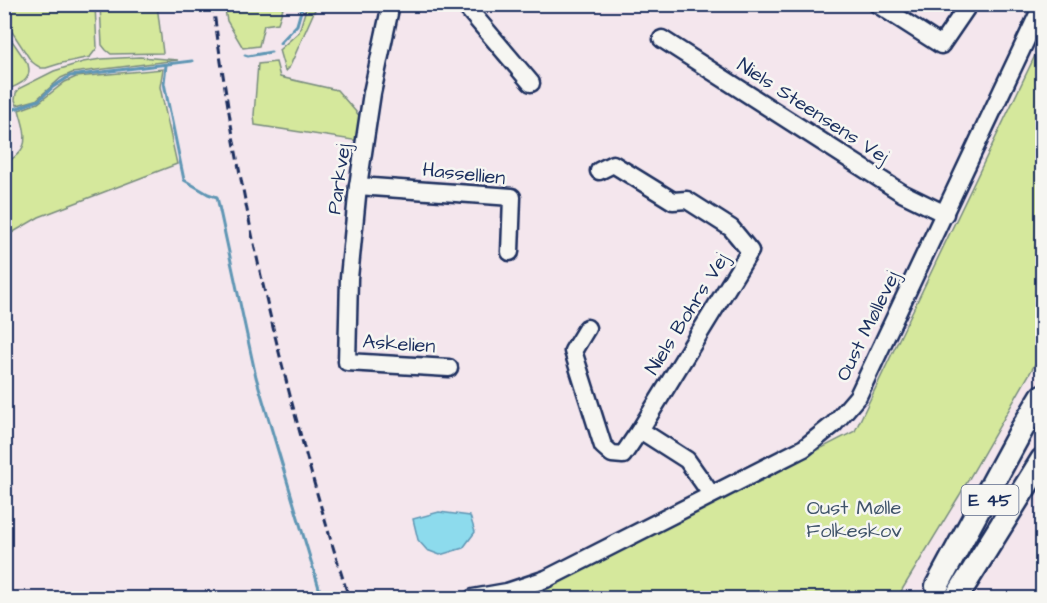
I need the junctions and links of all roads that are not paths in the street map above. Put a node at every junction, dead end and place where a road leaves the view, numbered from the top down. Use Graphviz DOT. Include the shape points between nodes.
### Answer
graph roads {
  1 [pos="391,4"];
  2 [pos="464,4"];
  3 [pos="877,4"];
  4 [pos="969,4"];
  5 [pos="1042,6"];
  6 [pos="662,39"];
  7 [pos="531,83"];
  8 [pos="599,171"];
  9 [pos="358,186"];
  10 [pos="945,213"];
  11 [pos="510,252"];
  12 [pos="587,328"];
  13 [pos="347,362"];
  14 [pos="449,368"];
  15 [pos="1042,396"];
  16 [pos="1042,415"];
  17 [pos="640,430"];
  18 [pos="1042,460"];
  19 [pos="1042,477"];
  20 [pos="711,495"];
  21 [pos="933,592"];
  22 [pos="473,598"];
  23 [pos="958,598"];
  1 -- 9 [label="street, Parkvej"];
  2 -- 7 [label="street"];
  3 -- 4 [label="street" via="941,45"];
  5 -- 10 [label="street, Oust Møllevej"];
  6 -- 10 [label="street, Niels Steensens Vej" via="902,193"];
  8 -- 17 [label="street, Niels Bohrs Vej" via="614,164 673,201 687,200 731,228 750,251"];
  9 -- 11 [label="street, Hassellien" via="512,197"];
  9 -- 13 [label="street, Parkvej" via="348,278"];
  10 -- 20 [label="street, Oust Møllevej" via="858,396 834,424 804,448"];
  12 -- 17 [label="street, Niels Bohrs Vej" via="573,351 603,446 612,454 623,455"];
  13 -- 14 [label="street, Askelien"];
  15 -- 21 [label="highway"];
  16 -- 21 [label="highway, E 45"];
  17 -- 20 [label="street" via="687,460"];
  18 -- 23 [label="highway, E 45"];
  19 -- 23 [label="highway"];
  20 -- 22 [label="street, Oust Møllevej" via="546,579"];
}
